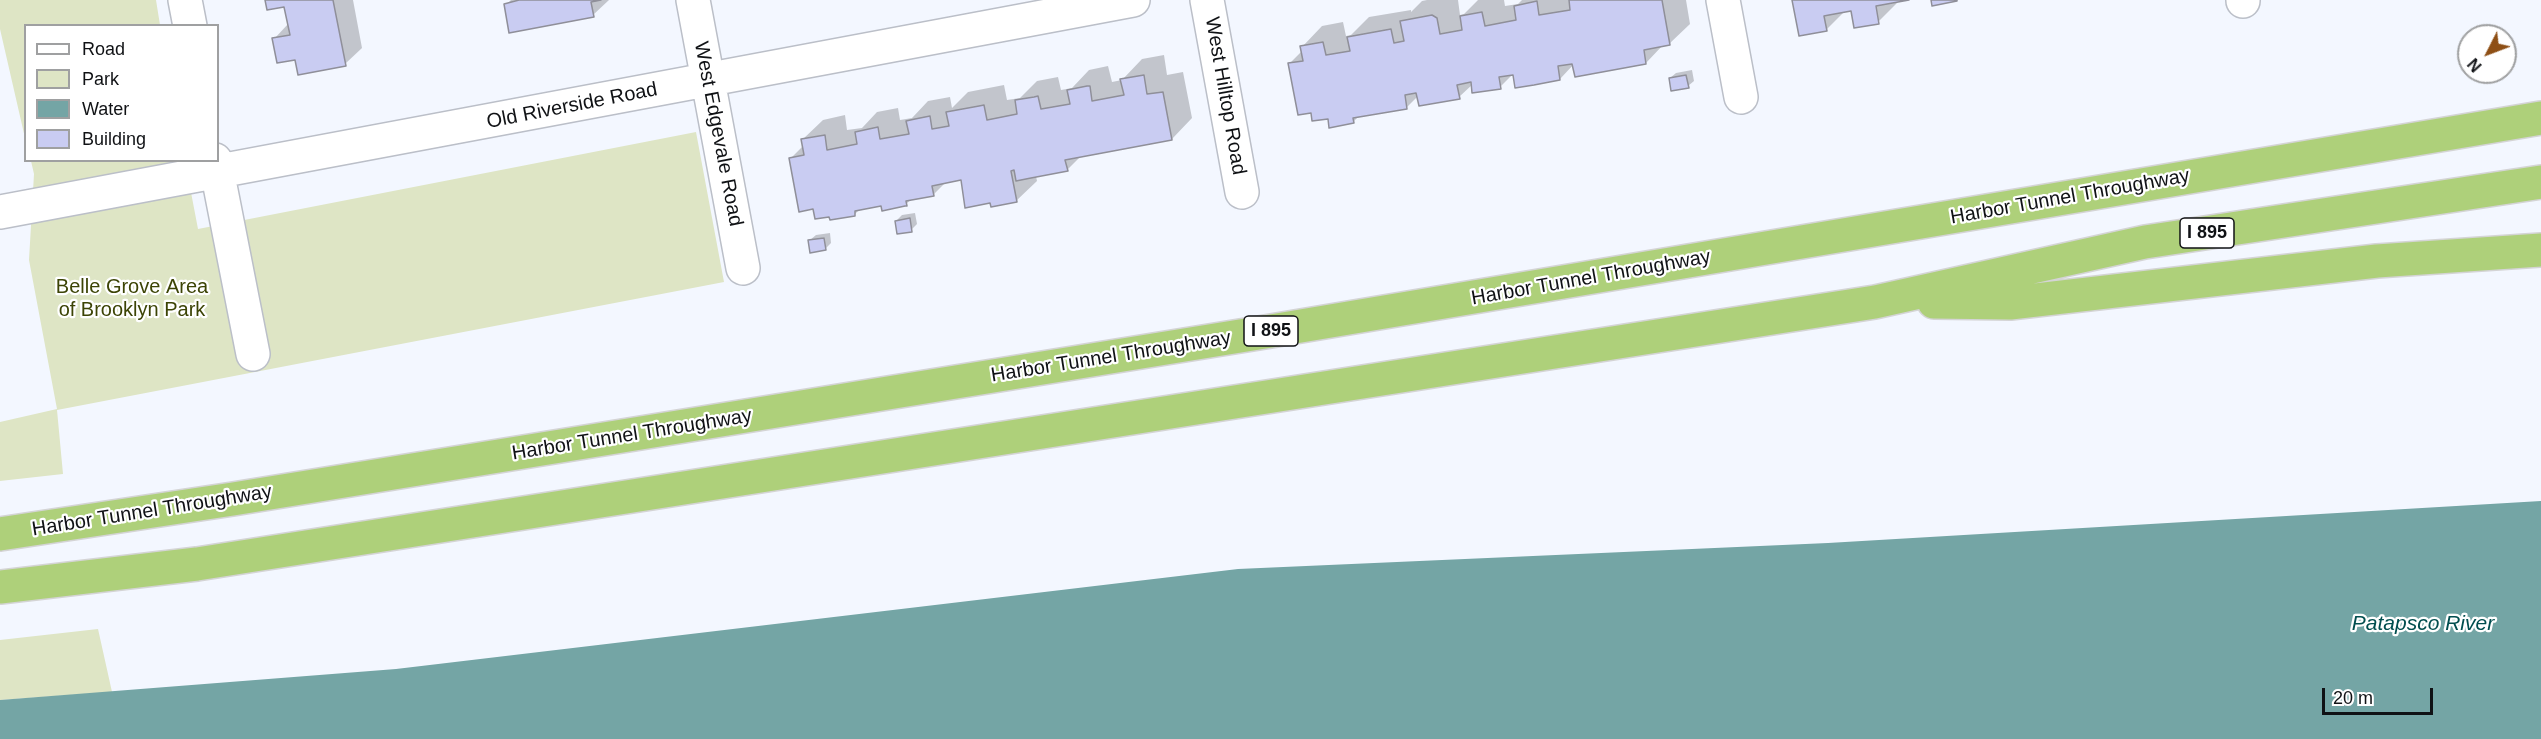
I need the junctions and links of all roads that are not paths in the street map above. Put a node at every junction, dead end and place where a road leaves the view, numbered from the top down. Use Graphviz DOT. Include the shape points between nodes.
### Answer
graph roads {
  1 [pos="185,0"];
  2 [pos="693,0"];
  3 [pos="1133,0"];
  4 [pos="1207,0"];
  5 [pos="1723,0"];
  6 [pos="190,24"];
  7 [pos="708,80"];
  8 [pos="1741,97"];
  9 [pos="2541,118"];
  10 [pos="216,167"];
  11 [pos="2541,182"];
  12 [pos="1242,192"];
  13 [pos="5,212"];
  14 [pos="2541,250"];
  15 [pos="743,268"];
  16 [pos="1875,302"];
  17 [pos="253,354"];
  18 [pos="0,534"];
  19 [pos="0,587"];
  1 -- 6 [label="street"];
  2 -- 7 [label="street, West Edgevale Road"];
  3 -- 7 [label="street, Old Riverside Road"];
  4 -- 12 [label="street, West Hilltop Road"];
  5 -- 8 [label="street"];
  7 -- 10 [label="street, Old Riverside Road"];
  7 -- 15 [label="street, West Edgevale Road"];
  9 -- 18 [label="highway, Harbor Tunnel Throughway / I 895" via="1259,333"];
  10 -- 13 [label="street, Old Riverside Road"];
  10 -- 17 [label="street"];
  11 -- 16 [label="highway, I 895" via="2145,242"];
  14 -- 16 [label="highway" via="2377,261 2010,303"];
  16 -- 19 [label="highway, I 895" via="221,560"];
}
